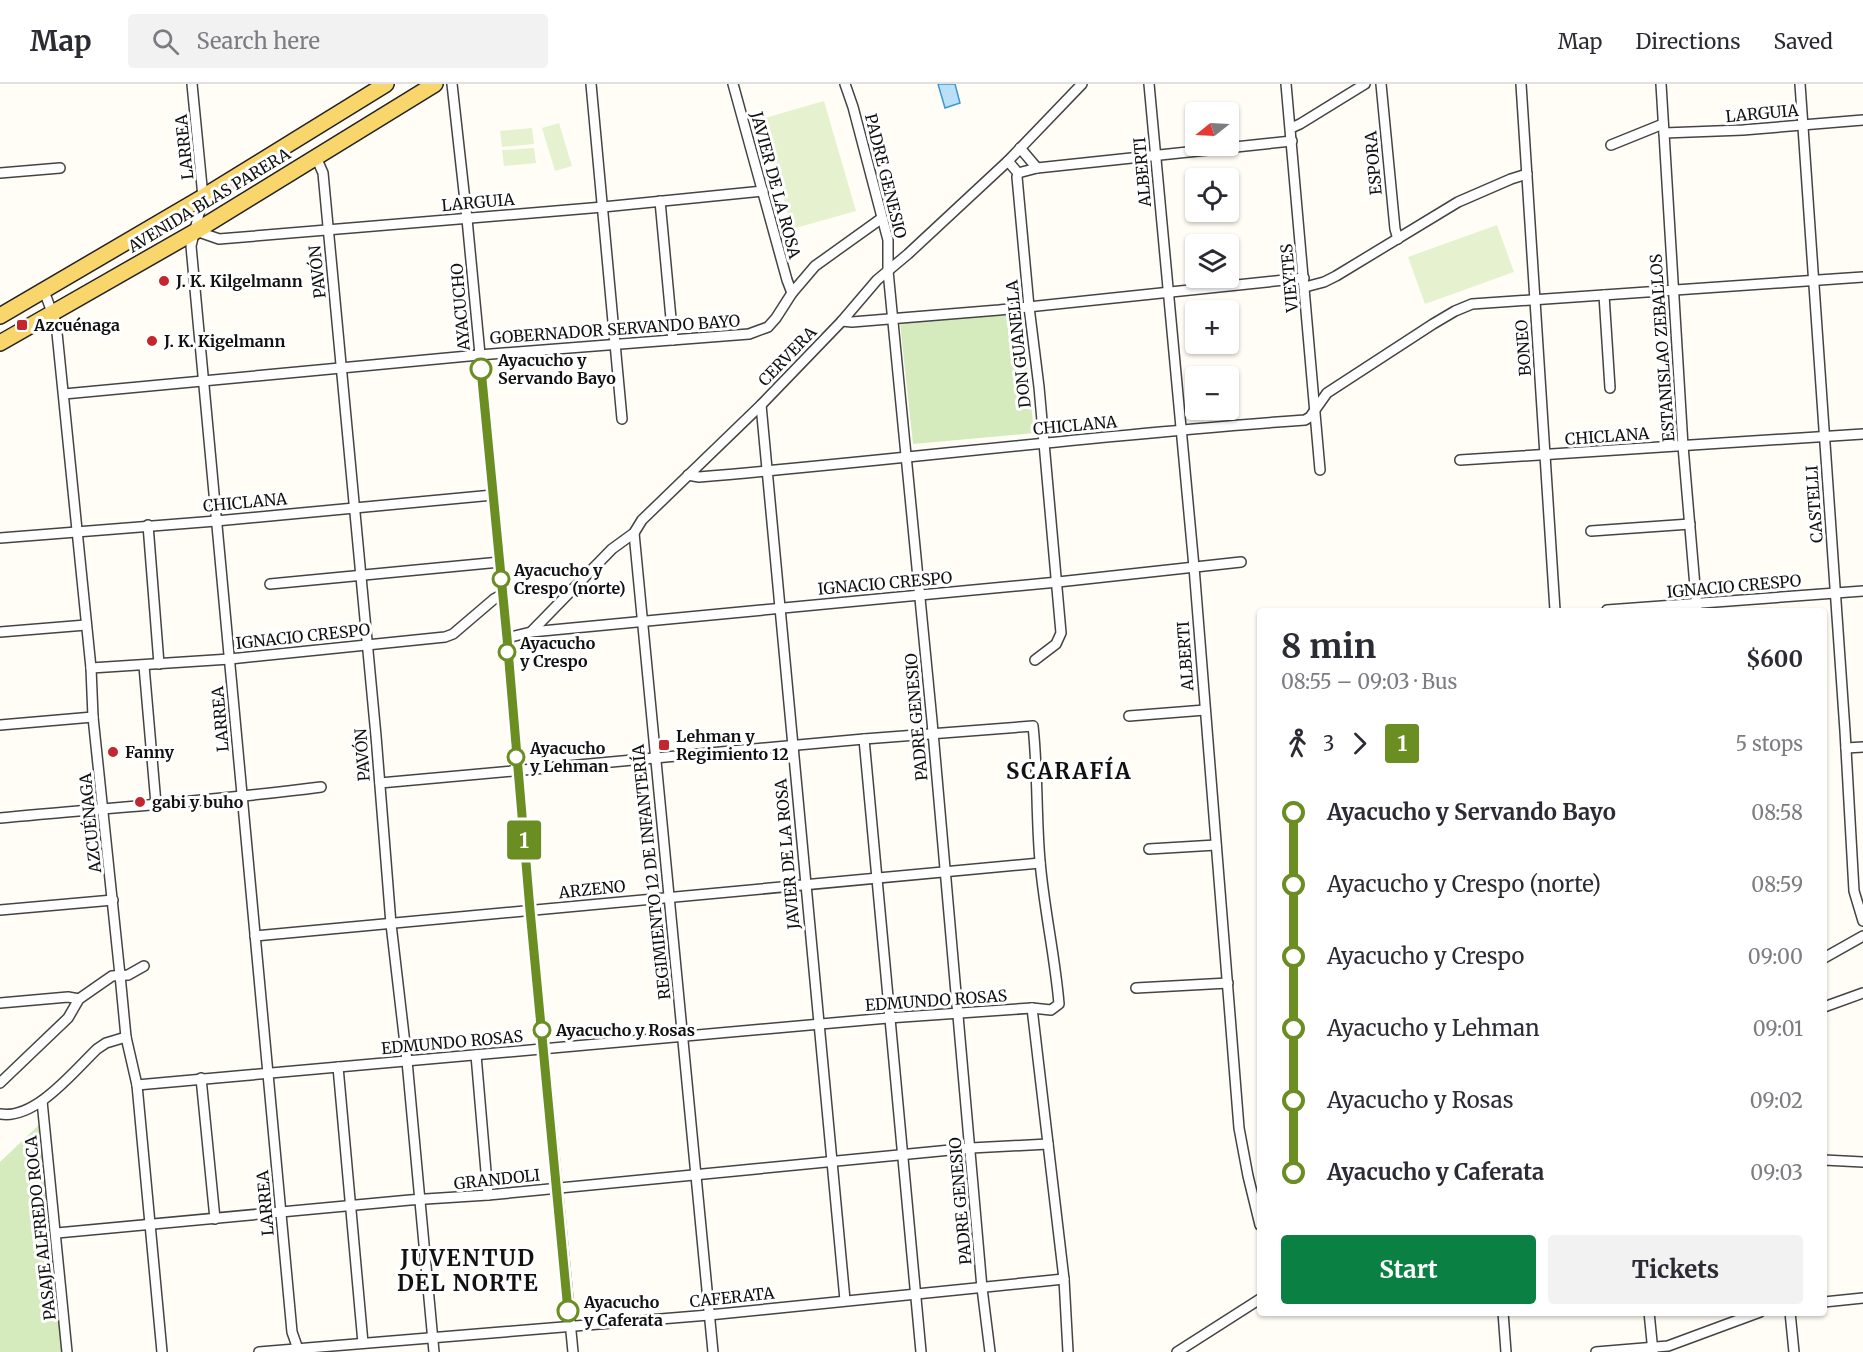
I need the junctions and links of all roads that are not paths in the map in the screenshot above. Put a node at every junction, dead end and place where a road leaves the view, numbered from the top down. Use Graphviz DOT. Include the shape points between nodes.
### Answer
graph roads {
  1 [pos="192,84"];
  2 [pos="387,84"];
  3 [pos="435,84"];
  4 [pos="452,84"];
  5 [pos="591,84"];
  6 [pos="732,84"];
  7 [pos="845,84"];
  8 [pos="1082,84"];
  9 [pos="1149,84"];
  10 [pos="1286,84"];
  11 [pos="1365,84"];
  12 [pos="1381,84"];
  13 [pos="1521,84"];
  14 [pos="1661,84"];
  15 [pos="1800,84"];
  16 [pos="1863,120"];
  17 [pos="1803,125"];
  18 [pos="1291,128"];
  19 [pos="1664,129"];
  20 [pos="1292,141"];
  21 [pos="1611,145"];
  22 [pos="1020,148"];
  23 [pos="1156,156"];
  24 [pos="316,157"];
  25 [pos="1008,161"];
  26 [pos="60,168"];
  27 [pos="1037,168"];
  28 [pos="0,173"];
  29 [pos="1018,173"];
  30 [pos="1527,174"];
  31 [pos="763,191"];
  32 [pos="203,197"];
  33 [pos="660,201"];
  34 [pos="603,207"];
  35 [pos="882,218"];
  36 [pos="467,219"];
  37 [pos="328,229"];
  38 [pos="196,231"];
  39 [pos="1398,239"];
  40 [pos="888,271"];
  41 [pos="1863,277"];
  42 [pos="1813,280"];
  43 [pos="1305,283"];
  44 [pos="44,291"];
  45 [pos="1673,291"];
  46 [pos="792,293"];
  47 [pos="1167,293"];
  48 [pos="1604,295"];
  49 [pos="1535,298"];
  50 [pos="1029,306"];
  51 [pos="53,313"];
  52 [pos="0,316"];
  53 [pos="894,318"];
  54 [pos="842,321"];
  55 [pos="673,340"];
  56 [pos="0,343"];
  57 [pos="615,343"];
  58 [pos="479,355"];
  59 [pos="342,368"];
  60 [pos="203,381"];
  61 [pos="1610,388"];
  62 [pos="64,394"];
  63 [pos="761,405"];
  64 [pos="1315,409"];
  65 [pos="622,419"];
  66 [pos="1180,431"];
  67 [pos="1863,434"];
  68 [pos="1824,437"];
  69 [pos="1043,443"];
  70 [pos="1683,446"];
  71 [pos="1545,455"];
  72 [pos="905,456"];
  73 [pos="1460,460"];
  74 [pos="1320,470"];
  75 [pos="767,471"];
  76 [pos="688,475"];
  77 [pos="493,495"];
  78 [pos="353,507"];
  79 [pos="216,521"];
  80 [pos="1690,524"];
  81 [pos="148,525"];
  82 [pos="77,530"];
  83 [pos="1591,531"];
  84 [pos="634,533"];
  85 [pos="0,538"];
  86 [pos="500,562"];
  87 [pos="1241,562"];
  88 [pos="1194,567"];
  89 [pos="360,574"];
  90 [pos="1058,582"];
  91 [pos="270,584"];
  92 [pos="1863,591"];
  93 [pos="1835,593"];
  94 [pos="503,594"];
  95 [pos="919,596"];
  96 [pos="1697,607"];
  97 [pos="780,608"];
  98 [pos="1556,608"];
  99 [pos="1674,608"];
  100 [pos="642,622"];
  101 [pos="86,625"];
  102 [pos="0,632"];
  103 [pos="531,632"];
  104 [pos="507,638"];
  105 [pos="367,645"];
  106 [pos="230,659"];
  107 [pos="1035,660"];
  108 [pos="159,664"];
  109 [pos="144,666"];
  110 [pos="91,668"];
  111 [pos="1205,710"];
  112 [pos="1129,716"];
  113 [pos="93,717"];
  114 [pos="0,725"];
  115 [pos="932,734"];
  116 [pos="864,739"];
  117 [pos="792,745"];
  118 [pos="1863,747"];
  119 [pos="1846,748"];
  120 [pos="654,757"];
  121 [pos="517,770"];
  122 [pos="380,783"];
  123 [pos="321,787"];
  124 [pos="243,798"];
  125 [pos="156,804"];
  126 [pos="104,809"];
  127 [pos="0,818"];
  128 [pos="1216,845"];
  129 [pos="1149,849"];
  130 [pos="1040,863"];
  131 [pos="945,871"];
  132 [pos="876,877"];
  133 [pos="804,884"];
  134 [pos="669,897"];
  135 [pos="112,900"];
  136 [pos="0,910"];
  137 [pos="530,910"];
  138 [pos="1863,921"];
  139 [pos="392,924"];
  140 [pos="255,936"];
  141 [pos="1863,936"];
  142 [pos="1827,956"];
  143 [pos="144,966"];
  144 [pos="120,975"];
  145 [pos="1228,983"];
  146 [pos="1136,988"];
  147 [pos="1863,993"];
  148 [pos="79,999"];
  149 [pos="0,1003"];
  150 [pos="1827,1006"];
  151 [pos="1032,1008"];
  152 [pos="958,1012"];
  153 [pos="888,1018"];
  154 [pos="818,1024"];
  155 [pos="682,1036"];
  156 [pos="126,1037"];
  157 [pos="544,1049"];
  158 [pos="476,1055"];
  159 [pos="407,1062"];
  160 [pos="338,1066"];
  161 [pos="267,1073"];
  162 [pos="201,1078"];
  163 [pos="0,1083"];
  164 [pos="137,1084"];
  165 [pos="42,1101"];
  166 [pos="0,1114"];
  167 [pos="1048,1144"];
  168 [pos="971,1148"];
  169 [pos="902,1156"];
  170 [pos="1827,1160"];
  171 [pos="1863,1162"];
  172 [pos="832,1163"];
  173 [pos="695,1174"];
  174 [pos="558,1188"];
  175 [pos="488,1195"];
  176 [pos="420,1200"];
  177 [pos="350,1205"];
  178 [pos="280,1213"];
  179 [pos="1257,1213"];
  180 [pos="215,1219"];
  181 [pos="150,1225"];
  182 [pos="57,1233"];
  183 [pos="1064,1279"];
  184 [pos="982,1288"];
  185 [pos="915,1294"];
  186 [pos="1863,1299"];
  187 [pos="844,1300"];
  188 [pos="1257,1301"];
  189 [pos="1827,1302"];
  190 [pos="709,1315"];
  191 [pos="1503,1316"];
  192 [pos="1649,1316"];
  193 [pos="1749,1316"];
  194 [pos="1790,1316"];
  195 [pos="571,1326"];
  196 [pos="432,1338"];
  197 [pos="363,1343"];
  198 [pos="298,1350"];
  199 [pos="1652,1350"];
  200 [pos="67,1352"];
  201 [pos="162,1352"];
  202 [pos="259,1352"];
  203 [pos="434,1352"];
  204 [pos="573,1352"];
  205 [pos="713,1352"];
  206 [pos="921,1352"];
  207 [pos="990,1352"];
  208 [pos="1068,1352"];
  209 [pos="1178,1352"];
  210 [pos="1506,1352"];
  211 [pos="1596,1352"];
  212 [pos="1794,1352"];
  1 -- 32 [label="street, LARREA"];
  2 -- 32 [label="main road, AVENIDA BLAS PARERA"];
  3 -- 24 [label="main road, AVENIDA BLAS PARERA"];
  4 -- 36 [label="street, AYACUCHO"];
  5 -- 34 [label="street"];
  6 -- 31 [label="street, JAVIER DE LA ROSA"];
  7 -- 35 [label="street, PADRE GENESIO"];
  8 -- 22 [label="street, CERVERA"];
  9 -- 23 [label="street, ALBERTI"];
  10 -- 18 [label="street, VIEYTES"];
  11 -- 18 [label="street"];
  12 -- 39 [label="street, ESPORA"];
  13 -- 30 [label="street, BONEO"];
  14 -- 19 [label="street, ESTANISLAO ZEBALLOS"];
  15 -- 17 [label="street, CASTELLI"];
  16 -- 17 [label="street, LARGUIA"];
  17 -- 19 [label="street, LARGUIA" via="1743,130"];
  17 -- 42 [label="street, CASTELLI"];
  18 -- 20 [label="street, VIEYTES"];
  19 -- 21 [label="street, LARGUIA"];
  19 -- 45 [label="street, ESTANISLAO ZEBALLOS"];
  20 -- 23 [label="street"];
  20 -- 43 [label="street, VIEYTES"];
  22 -- 25 [label="street, CERVERA"];
  22 -- 27 [label="street"];
  23 -- 27 [label="street"];
  23 -- 47 [label="street, ALBERTI"];
  24 -- 37 [label="street, PAVÓN" via="323,173"];
  24 -- 38 [label="main road, AVENIDA BLAS PARERA"];
  25 -- 29 [label="street"];
  25 -- 40 [label="street, CERVERA"];
  26 -- 28 [label="street"];
  27 -- 29 [label="street"];
  29 -- 50 [label="street, DON GUANELLA"];
  30 -- 39 [label="street" via="1466,198"];
  30 -- 49 [label="street, BONEO"];
  31 -- 33 [label="street, LARGUIA"];
  31 -- 46 [label="street, JAVIER DE LA ROSA"];
  32 -- 38 [label="street, LARREA"];
  32 -- 44 [label="main road, AVENIDA BLAS PARERA"];
  33 -- 34 [label="street, LARGUIA"];
  33 -- 55 [label="street"];
  34 -- 36 [label="street, LARGUIA"];
  34 -- 57 [label="street"];
  35 -- 40 [label="street, PADRE GENESIO" via="888,240"];
  35 -- 46 [label="street, GOBERNADOR SERVANDO BAYO" via="815,266"];
  36 -- 37 [label="street, LARGUIA"];
  36 -- 58 [label="street, AYACUCHO"];
  37 -- 38 [label="street, LARGUIA" via="219,239"];
  37 -- 59 [label="street, PAVÓN"];
  38 -- 51 [label="main road, AVENIDA BLAS PARERA"];
  38 -- 60 [label="street, LARREA" via="191,246"];
  39 -- 43 [label="street" via="1324,282"];
  40 -- 53 [label="street, PADRE GENESIO"];
  40 -- 54 [label="street, CERVERA"];
  41 -- 42 [label="street, CHICLANA"];
  42 -- 45 [label="street, CHICLANA"];
  42 -- 68 [label="street, CASTELLI"];
  43 -- 47 [label="street"];
  43 -- 64 [label="street, VIEYTES"];
  44 -- 51 [label="street, AZCUÉNAGA"];
  44 -- 52 [label="main road, AVENIDA BLAS PARERA"];
  45 -- 48 [label="street, CHICLANA"];
  45 -- 70 [label="street, ESTANISLAO ZEBALLOS"];
  46 -- 55 [label="street, GOBERNADOR SERVANDO BAYO" via="776,318 760,331"];
  47 -- 50 [label="street"];
  47 -- 66 [label="street, ALBERTI"];
  48 -- 49 [label="street, CHICLANA"];
  48 -- 61 [label="street"];
  49 -- 64 [label="street, CHICLANA" via="1472,304 1455,311 1327,393"];
  49 -- 71 [label="street, BONEO"];
  50 -- 53 [label="street"];
  50 -- 69 [label="street, DON GUANELLA"];
  51 -- 56 [label="main road, AVENIDA BLAS PARERA"];
  51 -- 62 [label="street, AZCUÉNAGA"];
  53 -- 54 [label="street"];
  53 -- 72 [label="street, PADRE GENESIO"];
  54 -- 63 [label="street, CERVERA"];
  55 -- 57 [label="street, GOBERNADOR SERVANDO BAYO"];
  57 -- 58 [label="street, GOBERNADOR SERVANDO BAYO"];
  57 -- 65 [label="street"];
  58 -- 59 [label="street, GOBERNADOR SERVANDO BAYO"];
  58 -- 77 [label="street, AYACUCHO"];
  59 -- 60 [label="street, GOBERNADOR SERVANDO BAYO"];
  59 -- 78 [label="street, PAVÓN"];
  60 -- 62 [label="street, GOBERNADOR SERVANDO BAYO"];
  60 -- 79 [label="street, LARREA"];
  62 -- 82 [label="street, AZCUÉNAGA"];
  63 -- 75 [label="street, JAVIER DE LA ROSA"];
  63 -- 76 [label="street, CERVERA"];
  64 -- 66 [label="street, CHICLANA" via="1305,420"];
  64 -- 74 [label="street, VIEYTES"];
  66 -- 69 [label="street, CHICLANA"];
  66 -- 88 [label="street, ALBERTI"];
  67 -- 68 [label="street, CHICLANA"];
  68 -- 70 [label="street, CHICLANA"];
  68 -- 93 [label="street, CASTELLI"];
  69 -- 72 [label="street, CHICLANA"];
  69 -- 90 [label="street, DON GUANELLA"];
  70 -- 71 [label="street, CHICLANA"];
  70 -- 80 [label="street, ESTANISLAO ZEBALLOS"];
  71 -- 73 [label="street, CHICLANA"];
  71 -- 98 [label="street, BONEO"];
  72 -- 75 [label="street, CHICLANA"];
  72 -- 95 [label="street, PADRE GENESIO"];
  75 -- 76 [label="street, CHICLANA"];
  75 -- 97 [label="street, JAVIER DE LA ROSA"];
  76 -- 84 [label="street, CERVERA" via="642,520"];
  77 -- 78 [label="street, CHICLANA"];
  77 -- 86 [label="street, AYACUCHO"];
  78 -- 79 [label="street, CHICLANA"];
  78 -- 89 [label="street, PAVÓN"];
  79 -- 81 [label="street, CHICLANA"];
  79 -- 106 [label="street, LARREA"];
  80 -- 83 [label="street"];
  80 -- 96 [label="street, ESTANISLAO ZEBALLOS"];
  81 -- 82 [label="street, CHICLANA"];
  81 -- 108 [label="street"];
  82 -- 85 [label="street, CHICLANA"];
  82 -- 101 [label="street, AZCUÉNAGA"];
  84 -- 100 [label="street, REGIMIENTO 12 DE INFANTERÍA"];
  84 -- 103 [label="street, CERVERA" via="612,549"];
  86 -- 89 [label="street"];
  86 -- 94 [label="street, AYACUCHO"];
  87 -- 88 [label="street, IGNACIO CRESPO"];
  88 -- 90 [label="street, IGNACIO CRESPO"];
  88 -- 111 [label="street, ALBERTI"];
  89 -- 91 [label="street"];
  89 -- 105 [label="street, PAVÓN"];
  90 -- 95 [label="street, IGNACIO CRESPO"];
  90 -- 107 [label="street, DON GUANELLA" via="1060,639"];
  92 -- 93 [label="street, IGNACIO CRESPO"];
  93 -- 96 [label="street, IGNACIO CRESPO"];
  93 -- 119 [label="street, CASTELLI"];
  94 -- 104 [label="street, AYACUCHO"];
  94 -- 105 [label="street, IGNACIO CRESPO" via="445,637"];
  95 -- 97 [label="street, IGNACIO CRESPO"];
  95 -- 115 [label="street, PADRE GENESIO"];
  96 -- 99 [label="street, IGNACIO CRESPO"];
  97 -- 100 [label="street, IGNACIO CRESPO"];
  97 -- 117 [label="street, JAVIER DE LA ROSA"];
  100 -- 103 [label="street, IGNACIO CRESPO"];
  100 -- 120 [label="street, REGIMIENTO 12 DE INFANTERÍA"];
  101 -- 102 [label="street"];
  101 -- 110 [label="street, AZCUÉNAGA"];
  103 -- 104 [label="street"];
  104 -- 121 [label="street, AYACUCHO"];
  105 -- 106 [label="street, IGNACIO CRESPO"];
  105 -- 122 [label="street, PAVÓN"];
  106 -- 108 [label="street, IGNACIO CRESPO"];
  106 -- 124 [label="street, LARREA"];
  108 -- 109 [label="street, IGNACIO CRESPO"];
  109 -- 110 [label="street, IGNACIO CRESPO"];
  109 -- 125 [label="street"];
  110 -- 113 [label="street, AZCUÉNAGA"];
  111 -- 112 [label="street"];
  111 -- 128 [label="street, ALBERTI"];
  113 -- 114 [label="street"];
  113 -- 126 [label="street, AZCUÉNAGA"];
  115 -- 116 [label="street"];
  115 -- 130 [label="street" via="1033,726"];
  115 -- 131 [label="street, PADRE GENESIO"];
  116 -- 117 [label="street"];
  116 -- 132 [label="street"];
  117 -- 120 [label="street"];
  117 -- 133 [label="street, JAVIER DE LA ROSA"];
  118 -- 119 [label="street"];
  119 -- 138 [label="street, CASTELLI" via="1854,891"];
  120 -- 121 [label="street"];
  120 -- 134 [label="street, REGIMIENTO 12 DE INFANTERÍA"];
  121 -- 122 [label="street"];
  121 -- 137 [label="street, AYACUCHO"];
  122 -- 139 [label="street, PAVÓN"];
  123 -- 124 [label="street"];
  124 -- 125 [label="street"];
  124 -- 140 [label="street, LARREA"];
  125 -- 126 [label="street"];
  126 -- 127 [label="street"];
  126 -- 135 [label="street, AZCUÉNAGA"];
  128 -- 129 [label="street"];
  128 -- 145 [label="street, ALBERTI"];
  130 -- 131 [label="street, ARZENO"];
  130 -- 151 [label="street, EDMUNDO ROSAS" via="1059,999 1051,1010"];
  131 -- 132 [label="street, ARZENO"];
  131 -- 152 [label="street, PADRE GENESIO"];
  132 -- 133 [label="street, ARZENO"];
  132 -- 153 [label="street"];
  133 -- 134 [label="street, ARZENO"];
  133 -- 154 [label="street, JAVIER DE LA ROSA"];
  134 -- 137 [label="street, ARZENO"];
  134 -- 155 [label="street, REGIMIENTO 12 DE INFANTERÍA"];
  135 -- 136 [label="street"];
  135 -- 144 [label="street, AZCUÉNAGA"];
  137 -- 139 [label="street, ARZENO"];
  137 -- 157 [label="street, AYACUCHO"];
  139 -- 140 [label="street, ARZENO"];
  139 -- 159 [label="street, PAVÓN"];
  140 -- 161 [label="street, LARREA"];
  141 -- 142 [label="street"];
  143 -- 144 [label="street"];
  144 -- 148 [label="street" via="107,979"];
  144 -- 156 [label="street, AZCUÉNAGA"];
  145 -- 146 [label="street"];
  145 -- 179 [label="street, ALBERTI" via="1239,1128"];
  147 -- 150 [label="street"];
  148 -- 149 [label="street"];
  148 -- 163 [label="street" via="68,1018"];
  151 -- 152 [label="street, EDMUNDO ROSAS"];
  151 -- 167 [label="street"];
  152 -- 153 [label="street, EDMUNDO ROSAS"];
  152 -- 168 [label="street, PADRE GENESIO"];
  153 -- 154 [label="street, EDMUNDO ROSAS"];
  153 -- 169 [label="street"];
  154 -- 155 [label="street, EDMUNDO ROSAS"];
  154 -- 172 [label="street, JAVIER DE LA ROSA"];
  155 -- 157 [label="street, EDMUNDO ROSAS"];
  155 -- 173 [label="street, REGIMIENTO 12 DE INFANTERÍA"];
  156 -- 164 [label="street, AZCUÉNAGA"];
  156 -- 165 [label="street" via="97,1049"];
  157 -- 158 [label="street, EDMUNDO ROSAS"];
  157 -- 174 [label="street, AYACUCHO"];
  158 -- 159 [label="street, EDMUNDO ROSAS"];
  158 -- 175 [label="street"];
  159 -- 160 [label="street, EDMUNDO ROSAS"];
  159 -- 176 [label="street, PAVÓN"];
  160 -- 161 [label="street, EDMUNDO ROSAS"];
  160 -- 177 [label="street"];
  161 -- 162 [label="street, EDMUNDO ROSAS"];
  161 -- 178 [label="street, LARREA"];
  162 -- 164 [label="street, EDMUNDO ROSAS"];
  162 -- 180 [label="street"];
  164 -- 181 [label="street, AZCUÉNAGA"];
  165 -- 166 [label="street" via="15,1114"];
  165 -- 182 [label="street, PASAJE ALFREDO ROCA"];
  167 -- 168 [label="street, GRANDOLI"];
  167 -- 183 [label="street"];
  168 -- 169 [label="street, GRANDOLI"];
  168 -- 184 [label="street, PADRE GENESIO"];
  169 -- 172 [label="street, GRANDOLI"];
  169 -- 185 [label="street"];
  170 -- 171 [label="street"];
  172 -- 173 [label="street, GRANDOLI"];
  172 -- 187 [label="street, JAVIER DE LA ROSA"];
  173 -- 174 [label="street, GRANDOLI"];
  173 -- 190 [label="street, REGIMIENTO 12 DE INFANTERÍA"];
  174 -- 175 [label="street, GRANDOLI"];
  174 -- 195 [label="street, AYACUCHO"];
  175 -- 176 [label="street, GRANDOLI"];
  176 -- 177 [label="street, GRANDOLI"];
  176 -- 196 [label="street, PAVÓN"];
  177 -- 178 [label="street, GRANDOLI"];
  177 -- 197 [label="street"];
  178 -- 180 [label="street, GRANDOLI"];
  178 -- 198 [label="street, LARREA" via="292,1332"];
  180 -- 181 [label="street, GRANDOLI"];
  181 -- 182 [label="street, GRANDOLI"];
  181 -- 201 [label="street, AZCUÉNAGA"];
  182 -- 200 [label="street, PASAJE ALFREDO ROCA"];
  183 -- 184 [label="street, CAFERATA"];
  183 -- 208 [label="street"];
  184 -- 185 [label="street, CAFERATA"];
  184 -- 207 [label="street, PADRE GENESIO"];
  185 -- 187 [label="street, CAFERATA"];
  185 -- 206 [label="street"];
  186 -- 189 [label="street"];
  187 -- 190 [label="street, CAFERATA"];
  188 -- 209 [label="street"];
  190 -- 195 [label="street, CAFERATA"];
  190 -- 205 [label="street, REGIMIENTO 12 DE INFANTERÍA"];
  191 -- 210 [label="street"];
  192 -- 199 [label="street"];
  193 -- 199 [label="street"];
  194 -- 212 [label="street"];
  195 -- 196 [label="street, CAFERATA"];
  195 -- 204 [label="street, AYACUCHO"];
  196 -- 197 [label="street, CAFERATA"];
  196 -- 203 [label="street, PAVÓN"];
  197 -- 198 [label="street, CAFERATA"];
  198 -- 202 [label="street, CAFERATA"];
  199 -- 211 [label="street"];
}
